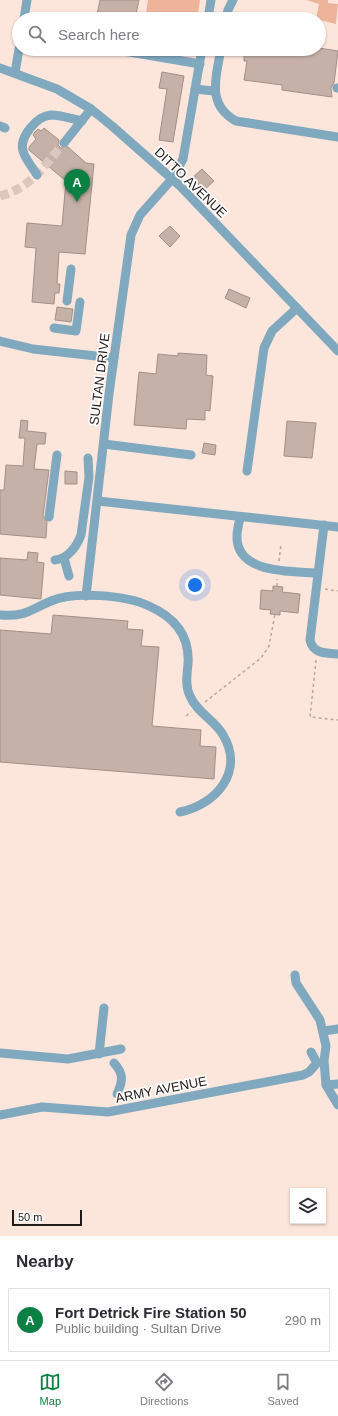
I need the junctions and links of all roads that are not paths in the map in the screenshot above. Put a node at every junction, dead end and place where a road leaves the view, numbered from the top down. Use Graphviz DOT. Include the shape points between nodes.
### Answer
graph roads {
  1 [pos="27,0"];
  2 [pos="211,0"];
  3 [pos="233,0"];
  4 [pos="25,12"];
  5 [pos="209,12"];
  6 [pos="228,12"];
  7 [pos="18,56"];
  8 [pos="153,56"];
  9 [pos="201,56"];
  10 [pos="220,56"];
  11 [pos="200,64"];
  12 [pos="0,68"];
  13 [pos="15,73"];
  14 [pos="195,89"];
  15 [pos="214,91"];
  16 [pos="91,109"];
  17 [pos="82,121"];
  18 [pos="338,136"];
  19 [pos="64,143"];
  20 [pos="37,175"];
  21 [pos="172,179"];
  22 [pos="71,269"];
  23 [pos="67,301"];
  24 [pos="80,302"];
  25 [pos="297,308"];
  26 [pos="54,328"];
  27 [pos="0,341"];
  28 [pos="336,346"];
  29 [pos="114,358"];
  30 [pos="104,444"];
  31 [pos="57,455"];
  32 [pos="191,455"];
  33 [pos="88,458"];
  34 [pos="247,471"];
  35 [pos="98,501"];
  36 [pos="49,518"];
  37 [pos="240,518"];
  38 [pos="324,525"];
  39 [pos="338,527"];
  40 [pos="317,573"];
  41 [pos="69,576"];
  42 [pos="86,596"];
  43 [pos="0,615"];
  44 [pos="338,654"];
  45 [pos="180,812"];
  46 [pos="295,975"];
  47 [pos="104,1008"];
  48 [pos="338,1029"];
  49 [pos="324,1031"];
  50 [pos="121,1049"];
  51 [pos="0,1053"];
  52 [pos="99,1054"];
  53 [pos="314,1056"];
  54 [pos="114,1063"];
  55 [pos="338,1084"];
  56 [pos="326,1085"];
  57 [pos="117,1094"];
  58 [pos="338,1105"];
  59 [pos="0,1114"];
  1 -- 4 [label="street"];
  2 -- 5 [label="street"];
  3 -- 6 [label="street"];
  7 -- 13 [label="street"];
  8 -- 11 [label="street"];
  9 -- 11 [label="street, SULTAN DRIVE"];
  10 -- 15 [label="street"];
  11 -- 14 [label="street, SULTAN DRIVE"];
  12 -- 13 [label="street, DITTO AVENUE"];
  13 -- 16 [label="street, DITTO AVENUE" via="57,89"];
  14 -- 15 [label="street"];
  14 -- 21 [label="street, SULTAN DRIVE" via="183,159"];
  15 -- 18 [label="street" via="218,102 229,117 236,121"];
  16 -- 17 [label="street"];
  16 -- 21 [label="street, DITTO AVENUE"];
  17 -- 19 [label="street"];
  17 -- 20 [label="street" via="50,115 40,119 29,129 22,148"];
  21 -- 25 [label="street, DITTO AVENUE"];
  21 -- 29 [label="street, SULTAN DRIVE" via="140,216 131,235"];
  22 -- 23 [label="street"];
  24 -- 26 [label="street" via="76,331"];
  25 -- 28 [label="street, DITTO AVENUE"];
  25 -- 34 [label="street" via="272,332 264,348"];
  27 -- 29 [label="street" via="33,349"];
  29 -- 30 [label="street, SULTAN DRIVE"];
  30 -- 32 [label="street"];
  30 -- 35 [label="street, SULTAN DRIVE"];
  31 -- 36 [label="street"];
  33 -- 41 [label="street" via="89,478 82,535 75,546 59,559"];
  35 -- 37 [label="street"];
  35 -- 42 [label="street, SULTAN DRIVE"];
  37 -- 38 [label="street"];
  37 -- 40 [label="street" via="237,536 240,550 246,559 255,565 278,570"];
  38 -- 39 [label="street"];
  38 -- 40 [label="street"];
  40 -- 44 [label="street" via="311,644 318,652"];
  42 -- 43 [label="street" via="52,600 26,614"];
  42 -- 45 [label="street" via="115,596 149,606 166,615 182,631 188,654 186,685 190,697 218,727 226,739 230,752 229,772 210,801 192,810"];
  46 -- 49 [label="street" via="296,983 313,1006"];
  47 -- 52 [label="street"];
  48 -- 49 [label="street"];
  49 -- 56 [label="street"];
  50 -- 52 [label="street"];
  51 -- 52 [label="street" via="68,1059"];
  53 -- 59 [label="street, ARMY AVENUE" via="315,1066 303,1075 108,1112 42,1107"];
  54 -- 57 [label="street" via="123,1077"];
  55 -- 56 [label="street"];
  56 -- 58 [label="street"];
}
